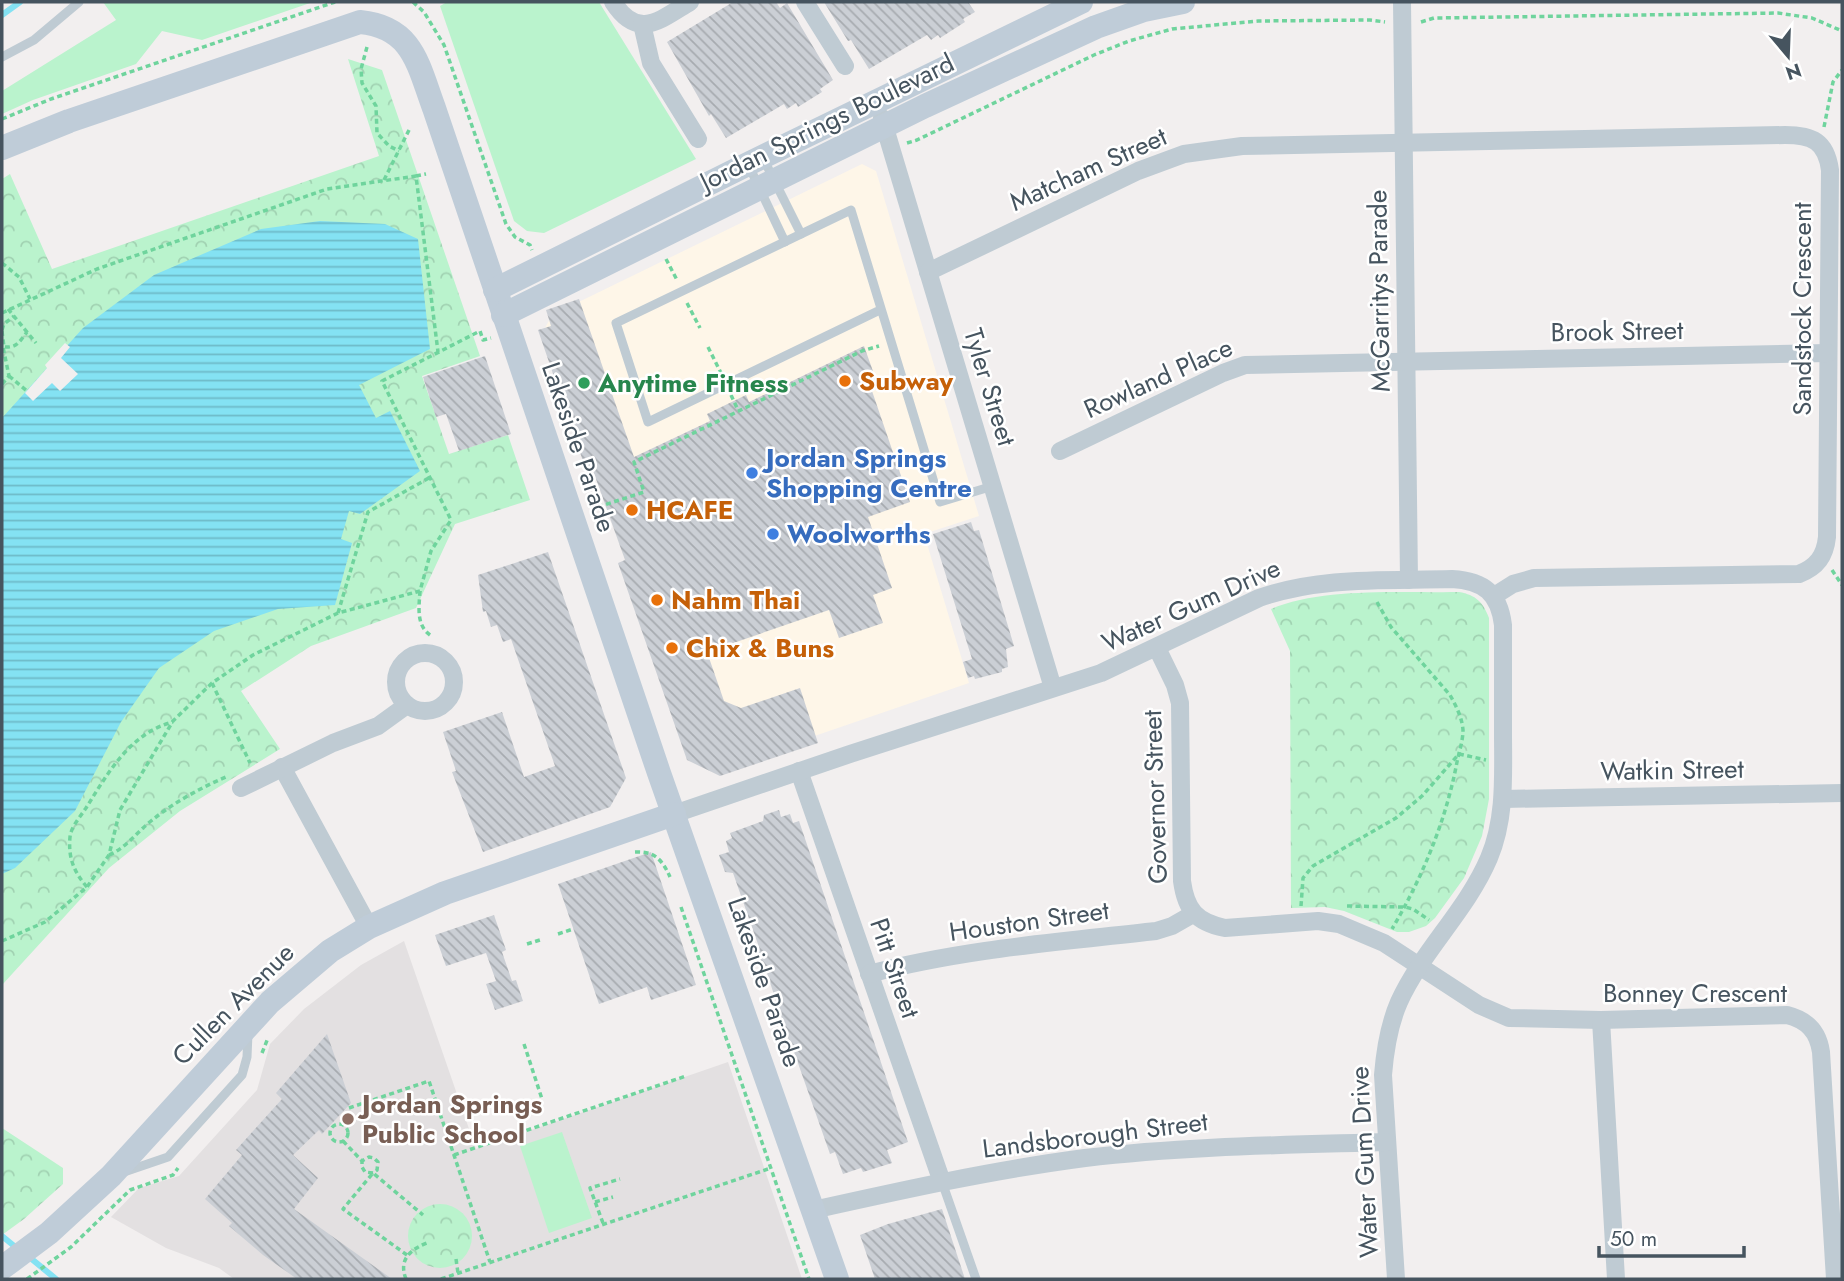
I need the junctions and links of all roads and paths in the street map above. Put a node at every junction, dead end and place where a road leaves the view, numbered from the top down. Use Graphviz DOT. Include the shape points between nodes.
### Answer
graph roads {
  1 [pos="79,2"];
  2 [pos="335,2"];
  3 [pos="413,2"];
  4 [pos="613,2"];
  5 [pos="690,2"];
  6 [pos="805,2"];
  7 [pos="1081,2"];
  8 [pos="1183,2"];
  9 [pos="1402,2"];
  10 [pos="1390,22"];
  11 [pos="1413,22"];
  12 [pos="642,24"];
  13 [pos="1842,31"];
  14 [pos="367,47"];
  15 [pos="2,57"];
  16 [pos="845,66"];
  17 [pos="1842,70"];
  18 [pos="877,102"];
  19 [pos="2,119"];
  20 [pos="884,126"];
  21 [pos="410,128"];
  22 [pos="698,139"];
  23 [pos="1404,141"];
  24 [pos="1816,141"];
  25 [pos="902,144"];
  26 [pos="2,148"];
  27 [pos="399,151"];
  28 [pos="755,160"];
  29 [pos="426,174"];
  30 [pos="416,176"];
  31 [pos="383,181"];
  32 [pos="767,184"];
  33 [pos="801,234"];
  34 [pos="785,242"];
  35 [pos="530,245"];
  36 [pos="667,261"];
  37 [pos="2,263"];
  38 [pos="928,272"];
  39 [pos="677,282"];
  40 [pos="495,290"];
  41 [pos="30,299"];
  42 [pos="687,301"];
  43 [pos="8,309"];
  44 [pos="880,310"];
  45 [pos="2,313"];
  46 [pos="503,315"];
  47 [pos="14,316"];
  48 [pos="700,328"];
  49 [pos="2,330"];
  50 [pos="27,332"];
  51 [pos="491,338"];
  52 [pos="36,343"];
  53 [pos="881,345"];
  54 [pos="3,346"];
  55 [pos="708,346"];
  56 [pos="438,352"];
  57 [pos="1828,353"];
  58 [pos="1406,361"];
  59 [pos="9,376"];
  60 [pos="722,376"];
  61 [pos="2,384"];
  62 [pos="27,391"];
  63 [pos="730,393"];
  64 [pos="739,411"];
  65 [pos="731,415"];
  66 [pos="735,423"];
  67 [pos="1060,451"];
  68 [pos="429,478"];
  69 [pos="992,486"];
  70 [pos="598,507"];
  71 [pos="1829,565"];
  72 [pos="1409,580"];
  73 [pos="1842,585"];
  74 [pos="420,591"];
  75 [pos="1494,596"];
  76 [pos="1377,602"];
  77 [pos="338,613"];
  78 [pos="430,635"];
  79 [pos="1157,648"];
  80 [pos="212,683"];
  81 [pos="1053,688"];
  82 [pos="407,705"];
  83 [pos="173,721"];
  84 [pos="1459,754"];
  85 [pos="1492,761"];
  86 [pos="282,767"];
  87 [pos="799,771"];
  88 [pos="243,781"];
  89 [pos="1842,793"];
  90 [pos="1503,799"];
  91 [pos="674,814"];
  92 [pos="634,852"];
  93 [pos="109,855"];
  94 [pos="87,887"];
  95 [pos="674,887"];
  96 [pos="678,899"];
  97 [pos="1301,906"];
  98 [pos="1340,906"];
  99 [pos="1405,907"];
  100 [pos="1193,914"];
  101 [pos="1432,922"];
  102 [pos="369,926"];
  103 [pos="573,929"];
  104 [pos="1391,930"];
  105 [pos="558,934"];
  106 [pos="542,939"];
  107 [pos="2,941"];
  108 [pos="527,944"];
  109 [pos="1420,967"];
  110 [pos="869,974"];
  111 [pos="1601,1020"];
  112 [pos="275,1030"];
  113 [pos="524,1044"];
  114 [pos="260,1060"];
  115 [pos="686,1076"];
  116 [pos="542,1099"];
  117 [pos="349,1108"];
  118 [pos="343,1141"];
  119 [pos="1387,1142"];
  120 [pos="454,1155"];
  121 [pos="362,1161"];
  122 [pos="182,1164"];
  123 [pos="771,1168"];
  124 [pos="373,1173"];
  125 [pos="620,1178"];
  126 [pos="942,1182"];
  127 [pos="613,1197"];
  128 [pos="595,1202"];
  129 [pos="813,1210"];
  130 [pos="423,1215"];
  131 [pos="603,1223"];
  132 [pos="429,1242"];
  133 [pos="407,1255"];
  134 [pos="456,1259"];
  135 [pos="490,1262"];
  136 [pos="2,1268"];
  137 [pos="458,1273"];
  138 [pos="27,1279"];
  139 [pos="406,1279"];
  140 [pos="440,1279"];
  141 [pos="809,1279"];
  142 [pos="837,1279"];
  143 [pos="976,1279"];
  144 [pos="1396,1279"];
  145 [pos="1616,1279"];
  146 [pos="1835,1279"];
  1 -- 15 [label="lane" via="34,40"];
  2 -- 19 [label="path"];
  3 -- 35 [label="path" via="444,45 506,224 515,237"];
  4 -- 12 [label="street" via="625,17"];
  5 -- 12 [label="street" via="662,20"];
  6 -- 16 [label="street"];
  7 -- 18 [label="street, Jordan Springs Boulevard"];
  8 -- 20 [label="street, Jordan Springs Boulevard" via="1096,27"];
  9 -- 23 [label="street, McGarritys Parade"];
  10 -- 25 [label="path" via="1258,20 1172,29 1094,55"];
  11 -- 13 [label="path" via="1778,13 1812,18"];
  12 -- 22 [label="street" via="651,63"];
  14 -- 27 [label="path" via="360,77 376,106 377,133"];
  17 -- 24 [label="path" via="1833,82 1826,123"];
  18 -- 20 [label="street, Tyler Street"];
  18 -- 28 [label="street, Jordan Springs Boulevard"];
  20 -- 32 [label="street, Jordan Springs Boulevard"];
  20 -- 38 [label="street, Tyler Street"];
  21 -- 27 [label="path"];
  23 -- 24 [label="street" via="1797,135"];
  23 -- 38 [label="street, Matcham Street" via="1241,146 1184,154 1138,171"];
  23 -- 58 [label="street, McGarritys Parade"];
  24 -- 57 [label="street, Sandstock Crescent" via="1826,153 1830,170"];
  26 -- 40 [label="street, Lakeside Parade" via="339,28 360,22 380,24 408,46 419,66"];
  27 -- 31 [label="path"];
  28 -- 32 [label="lane"];
  28 -- 32 [label="lane"];
  28 -- 40 [label="street, Jordan Springs Boulevard"];
  29 -- 30 [label="path"];
  30 -- 31 [label="path"];
  30 -- 56 [label="path"];
  31 -- 41 [label="path" via="327,189 97,270"];
  32 -- 33 [label="lane"];
  32 -- 34 [label="lane"];
  32 -- 46 [label="street, Jordan Springs Boulevard"];
  33 -- 34 [label="lane"];
  33 -- 44 [label="lane" via="851,210"];
  34 -- 44 [label="lane" via="616,323 648,422"];
  36 -- 39 [label="path"];
  37 -- 41 [label="path" via="19,277"];
  38 -- 69 [label="street, Tyler Street"];
  40 -- 46 [label="street, Lakeside Parade"];
  41 -- 43 [label="path"];
  42 -- 48 [label="path"];
  43 -- 45 [label="path"];
  43 -- 47 [label="path"];
  44 -- 69 [label="lane" via="940,502"];
  46 -- 91 [label="street, Lakeside Parade"];
  47 -- 49 [label="path"];
  47 -- 50 [label="path"];
  49 -- 54 [label="path"];
  50 -- 52 [label="path"];
  50 -- 54 [label="path" via="18,345"];
  51 -- 56 [label="path" via="484,340 480,331"];
  53 -- 64 [label="path"];
  54 -- 59 [label="path"];
  55 -- 60 [label="path"];
  56 -- 68 [label="path" via="382,381"];
  57 -- 58 [label="street, Brook Street"];
  57 -- 75 [label="street, Sandstock Crescent" via="1827,537 1816,564 1786,574 1534,578"];
  58 -- 67 [label="street, Rowland Place" via="1245,365"];
  58 -- 72 [label="street, McGarritys Parade"];
  59 -- 61 [label="path"];
  59 -- 62 [label="path"];
  63 -- 64 [label="path"];
  64 -- 65 [label="path"];
  65 -- 66 [label="path"];
  65 -- 70 [label="path" via="634,462 643,492"];
  68 -- 74 [label="path" via="451,520 431,551"];
  68 -- 77 [label="path" via="368,512"];
  69 -- 81 [label="street, Tyler Street"];
  71 -- 73 [label="path"];
  72 -- 75 [label="street, Water Gum Drive" via="1466,580"];
  72 -- 79 [label="street, Water Gum Drive" via="1325,582 1281,590"];
  74 -- 77 [label="path"];
  74 -- 78 [label="path" via="420,619"];
  75 -- 90 [label="street, Water Gum Drive" via="1503,625"];
  76 -- 84 [label="path" via="1391,627 1456,706 1463,728"];
  77 -- 80 [label="path" via="253,655"];
  79 -- 81 [label="street, Water Gum Drive"];
  79 -- 100 [label="street, Governor Street" via="1180,703 1182,881"];
  80 -- 83 [label="path"];
  80 -- 88 [label="path"];
  81 -- 87 [label="street, Water Gum Drive"];
  82 -- 86 [label="street" via="378,726"];
  83 -- 93 [label="path" via="120,810"];
  83 -- 94 [label="path" via="156,726 122,754 70,833 75,873"];
  84 -- 85 [label="path"];
  84 -- 97 [label="path" via="1396,818 1305,873"];
  84 -- 99 [label="path" via="1438,830"];
  86 -- 88 [label="street"];
  86 -- 102 [label="street"];
  87 -- 91 [label="street, Water Gum Drive"];
  87 -- 110 [label="street, Pitt Street"];
  88 -- 93 [label="path" via="180,800"];
  89 -- 90 [label="street, Watkin Street"];
  90 -- 109 [label="street, Water Gum Drive" via="1490,858"];
  91 -- 102 [label="street, Cullen Avenue" via="445,893"];
  91 -- 129 [label="street, Lakeside Parade"];
  92 -- 95 [label="path" via="648,849 664,865"];
  93 -- 94 [label="path"];
  94 -- 107 [label="path" via="45,922"];
  96 -- 123 [label="path"];
  98 -- 99 [label="path"];
  99 -- 101 [label="path"];
  99 -- 104 [label="path"];
  100 -- 109 [label="street, Governor Street" via="1225,928 1318,921 1339,924 1384,943"];
  100 -- 110 [label="street, Houston Street" via="1156,931 998,949"];
  102 -- 136 [label="street, Cullen Avenue" via="294,980 111,1176 49,1233"];
  103 -- 105 [label="path"];
  106 -- 108 [label="path"];
  109 -- 111 [label="street, Bonney Crescent" via="1479,1005 1509,1018"];
  109 -- 119 [label="street, Water Gum Drive" via="1397,1006 1386,1046"];
  110 -- 126 [label="street, Pitt Street"];
  111 -- 145 [label="street"];
  111 -- 146 [label="street, Bonney Crescent" via="1787,1015 1810,1025 1821,1052"];
  112 -- 114 [label="path"];
  113 -- 116 [label="path"];
  115 -- 120 [label="path"];
  117 -- 120 [label="path" via="429,1081"];
  118 -- 118 [label="path" via="347,1128 335,1125 332,1138"];
  118 -- 121 [label="path"];
  119 -- 126 [label="street, Landsborough Street" via="1140,1153"];
  119 -- 144 [label="street, Water Gum Drive"];
  120 -- 135 [label="path"];
  121 -- 124 [label="path" via="365,1172"];
  121 -- 124 [label="path" via="376,1160 378,1167"];
  122 -- 138 [label="path" via="173,1174 130,1190 71,1247"];
  123 -- 131 [label="path"];
  123 -- 141 [label="path"];
  124 -- 130 [label="path"];
  124 -- 133 [label="path" via="343,1209"];
  125 -- 128 [label="path" via="590,1188"];
  126 -- 129 [label="street, Landsborough Street"];
  126 -- 143 [label="lane"];
  127 -- 128 [label="path"];
  128 -- 131 [label="path"];
  129 -- 142 [label="street, Lakeside Parade"];
  131 -- 135 [label="path"];
  132 -- 133 [label="path"];
  133 -- 139 [label="path" via="403,1264"];
  134 -- 137 [label="path"];
  135 -- 137 [label="path"];
  137 -- 140 [label="path"];
}
